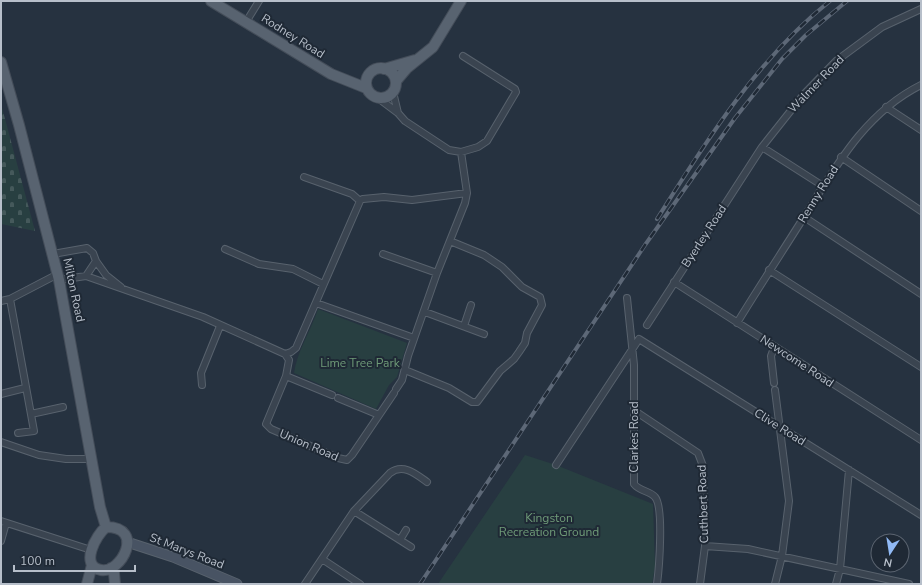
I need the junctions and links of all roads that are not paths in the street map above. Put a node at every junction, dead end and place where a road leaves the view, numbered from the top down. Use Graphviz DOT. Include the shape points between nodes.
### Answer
graph roads {
  1 [pos="211,1"];
  2 [pos="260,1"];
  3 [pos="461,1"];
  4 [pos="921,9"];
  5 [pos="246,22"];
  6 [pos="463,56"];
  7 [pos="421,58"];
  8 [pos="1,62"];
  9 [pos="384,69"];
  10 [pos="368,75"];
  11 [pos="341,79"];
  12 [pos="396,81"];
  13 [pos="921,85"];
  14 [pos="366,88"];
  15 [pos="393,92"];
  16 [pos="378,98"];
  17 [pos="886,107"];
  18 [pos="398,113"];
  19 [pos="921,130"];
  20 [pos="762,147"];
  21 [pos="461,152"];
  22 [pos="841,157"];
  23 [pos="304,177"];
  24 [pos="823,186"];
  25 [pos="467,193"];
  26 [pos="361,200"];
  27 [pos="921,211"];
  28 [pos="804,218"];
  29 [pos="450,241"];
  30 [pos="225,249"];
  31 [pos="53,254"];
  32 [pos="383,254"];
  33 [pos="96,261"];
  34 [pos="769,270"];
  35 [pos="437,273"];
  36 [pos="86,276"];
  37 [pos="58,277"];
  38 [pos="674,282"];
  39 [pos="324,284"];
  40 [pos="125,291"];
  41 [pos="921,294"];
  42 [pos="627,298"];
  43 [pos="10,299"];
  44 [pos="1,301"];
  45 [pos="316,303"];
  46 [pos="471,305"];
  47 [pos="424,312"];
  48 [pos="737,322"];
  49 [pos="647,325"];
  50 [pos="220,326"];
  51 [pos="464,326"];
  52 [pos="484,334"];
  53 [pos="414,338"];
  54 [pos="774,348"];
  55 [pos="633,349"];
  56 [pos="285,354"];
  57 [pos="921,367"];
  58 [pos="405,370"];
  59 [pos="286,376"];
  60 [pos="774,383"];
  61 [pos="202,385"];
  62 [pos="25,388"];
  63 [pos="775,390"];
  64 [pos="1,394"];
  65 [pos="64,407"];
  66 [pos="635,411"];
  67 [pos="31,414"];
  68 [pos="379,416"];
  69 [pos="780,426"];
  70 [pos="18,433"];
  71 [pos="921,440"];
  72 [pos="1,442"];
  73 [pos="92,459"];
  74 [pos="556,465"];
  75 [pos="849,470"];
  76 [pos="427,482"];
  77 [pos="354,510"];
  78 [pos="921,515"];
  79 [pos="3,522"];
  80 [pos="106,527"];
  81 [pos="406,530"];
  82 [pos="400,540"];
  83 [pos="1,541"];
  84 [pos="128,542"];
  85 [pos="705,546"];
  86 [pos="411,547"];
  87 [pos="91,550"];
  88 [pos="782,556"];
  89 [pos="322,559"];
  90 [pos="92,565"];
  91 [pos="111,568"];
  92 [pos="840,569"];
  93 [pos="898,583"];
  94 [pos="87,584"];
  95 [pos="115,584"];
  96 [pos="237,584"];
  97 [pos="305,584"];
  98 [pos="360,584"];
  99 [pos="658,584"];
  100 [pos="700,584"];
  101 [pos="775,584"];
  102 [pos="836,584"];
  103 [pos="909,584"];
  1 -- 5 [label="main road, Rodney Road"];
  2 -- 5 [label="street"];
  3 -- 7 [label="main road" via="441,36"];
  4 -- 20 [label="street, Walmer Road" via="882,26 836,61 804,94"];
  5 -- 11 [label="main road, Rodney Road"];
  6 -- 21 [label="street" via="516,92 487,140 478,147"];
  7 -- 9 [label="main road"];
  7 -- 12 [label="main road" via="407,68"];
  8 -- 31 [label="main road, Milton Road"];
  9 -- 10 [label="main road" via="375,69"];
  9 -- 12 [label="main road" via="392,73"];
  10 -- 11 [label="main road"];
  10 -- 14 [label="main road"];
  11 -- 14 [label="main road, Rodney Road"];
  12 -- 15 [label="main road"];
  13 -- 17 [label="street, Renny Road"];
  14 -- 16 [label="main road" via="370,94"];
  15 -- 16 [label="main road" via="386,97"];
  15 -- 18 [label="street"];
  16 -- 18 [label="street"];
  17 -- 19 [label="street"];
  17 -- 22 [label="street, Renny Road" via="866,126"];
  18 -- 21 [label="street" via="405,121 449,150"];
  20 -- 24 [label="street"];
  20 -- 38 [label="street, Byerley Road"];
  21 -- 25 [label="street, Union Road"];
  22 -- 24 [label="street, Renny Road"];
  22 -- 27 [label="street"];
  23 -- 26 [label="street" via="352,194"];
  24 -- 28 [label="street, Renny Road"];
  25 -- 26 [label="street" via="412,200 384,197"];
  25 -- 29 [label="street, Union Road"];
  26 -- 39 [label="street"];
  28 -- 34 [label="street, Renny Road"];
  28 -- 41 [label="street"];
  29 -- 35 [label="street, Union Road"];
  29 -- 58 [label="street" via="484,255 502,267 522,288 540,297 542,305 519,352 500,371 477,402 472,402 449,388"];
  30 -- 39 [label="street" via="259,264 294,269"];
  31 -- 33 [label="street" via="87,248 93,253"];
  31 -- 37 [label="main road, Milton Road"];
  32 -- 35 [label="street"];
  33 -- 36 [label="street"];
  33 -- 40 [label="street" via="106,275"];
  34 -- 48 [label="street, Renny Road"];
  34 -- 57 [label="street"];
  35 -- 47 [label="street, Union Road"];
  36 -- 37 [label="street"];
  36 -- 40 [label="street"];
  37 -- 43 [label="street"];
  37 -- 73 [label="main road, Milton Road"];
  38 -- 48 [label="street, Newcome Road"];
  38 -- 49 [label="street, Byerley Road"];
  39 -- 45 [label="street"];
  40 -- 50 [label="street" via="203,317"];
  42 -- 55 [label="street, Clarkes Road"];
  43 -- 44 [label="street"];
  43 -- 62 [label="street"];
  45 -- 53 [label="street"];
  45 -- 56 [label="street" via="296,348"];
  46 -- 51 [label="street"];
  47 -- 51 [label="street"];
  47 -- 53 [label="street, Union Road"];
  48 -- 54 [label="street, Newcome Road"];
  50 -- 56 [label="street"];
  50 -- 61 [label="street" via="201,373"];
  51 -- 52 [label="street"];
  53 -- 58 [label="street, Union Road"];
  54 -- 60 [label="street"];
  54 -- 71 [label="street, Newcome Road"];
  55 -- 66 [label="street, Clarkes Road"];
  55 -- 69 [label="street, Clive Road" via="639,339"];
  55 -- 74 [label="street"];
  56 -- 59 [label="street, Union Road" via="289,360"];
  58 -- 68 [label="street, Union Road"];
  59 -- 68 [label="street"];
  59 -- 68 [label="street, Union Road" via="266,424 338,458 347,460 352,455"];
  62 -- 64 [label="street"];
  62 -- 67 [label="street"];
  63 -- 69 [label="street"];
  65 -- 67 [label="street"];
  66 -- 85 [label="street, Cuthbert Road" via="698,453 703,466"];
  66 -- 99 [label="street, Clarkes Road" via="634,484 655,496 659,503"];
  67 -- 70 [label="street" via="34,431"];
  69 -- 75 [label="street, Clive Road"];
  69 -- 88 [label="street" via="789,501"];
  72 -- 73 [label="street" via="39,455"];
  73 -- 80 [label="main road, Milton Road"];
  75 -- 78 [label="street, Clive Road"];
  75 -- 92 [label="street"];
  76 -- 77 [label="street" via="412,472 394,470"];
  77 -- 82 [label="street"];
  77 -- 89 [label="street"];
  79 -- 83 [label="street"];
  79 -- 87 [label="street"];
  80 -- 84 [label="main road" via="121,529 126,534"];
  80 -- 87 [label="main road" via="100,532"];
  81 -- 82 [label="street"];
  82 -- 86 [label="street"];
  84 -- 91 [label="main road" via="123,556"];
  84 -- 96 [label="street, St Marys Road" via="174,557"];
  85 -- 88 [label="street" via="748,549"];
  85 -- 100 [label="street, Cuthbert Road"];
  87 -- 90 [label="main road"];
  88 -- 92 [label="street"];
  88 -- 101 [label="street"];
  89 -- 97 [label="street"];
  89 -- 98 [label="street"];
  90 -- 91 [label="main road" via="98,570 105,571"];
  90 -- 94 [label="main road"];
  91 -- 95 [label="main road"];
  92 -- 93 [label="street"];
  92 -- 102 [label="street"];
  93 -- 103 [label="street"];
}
